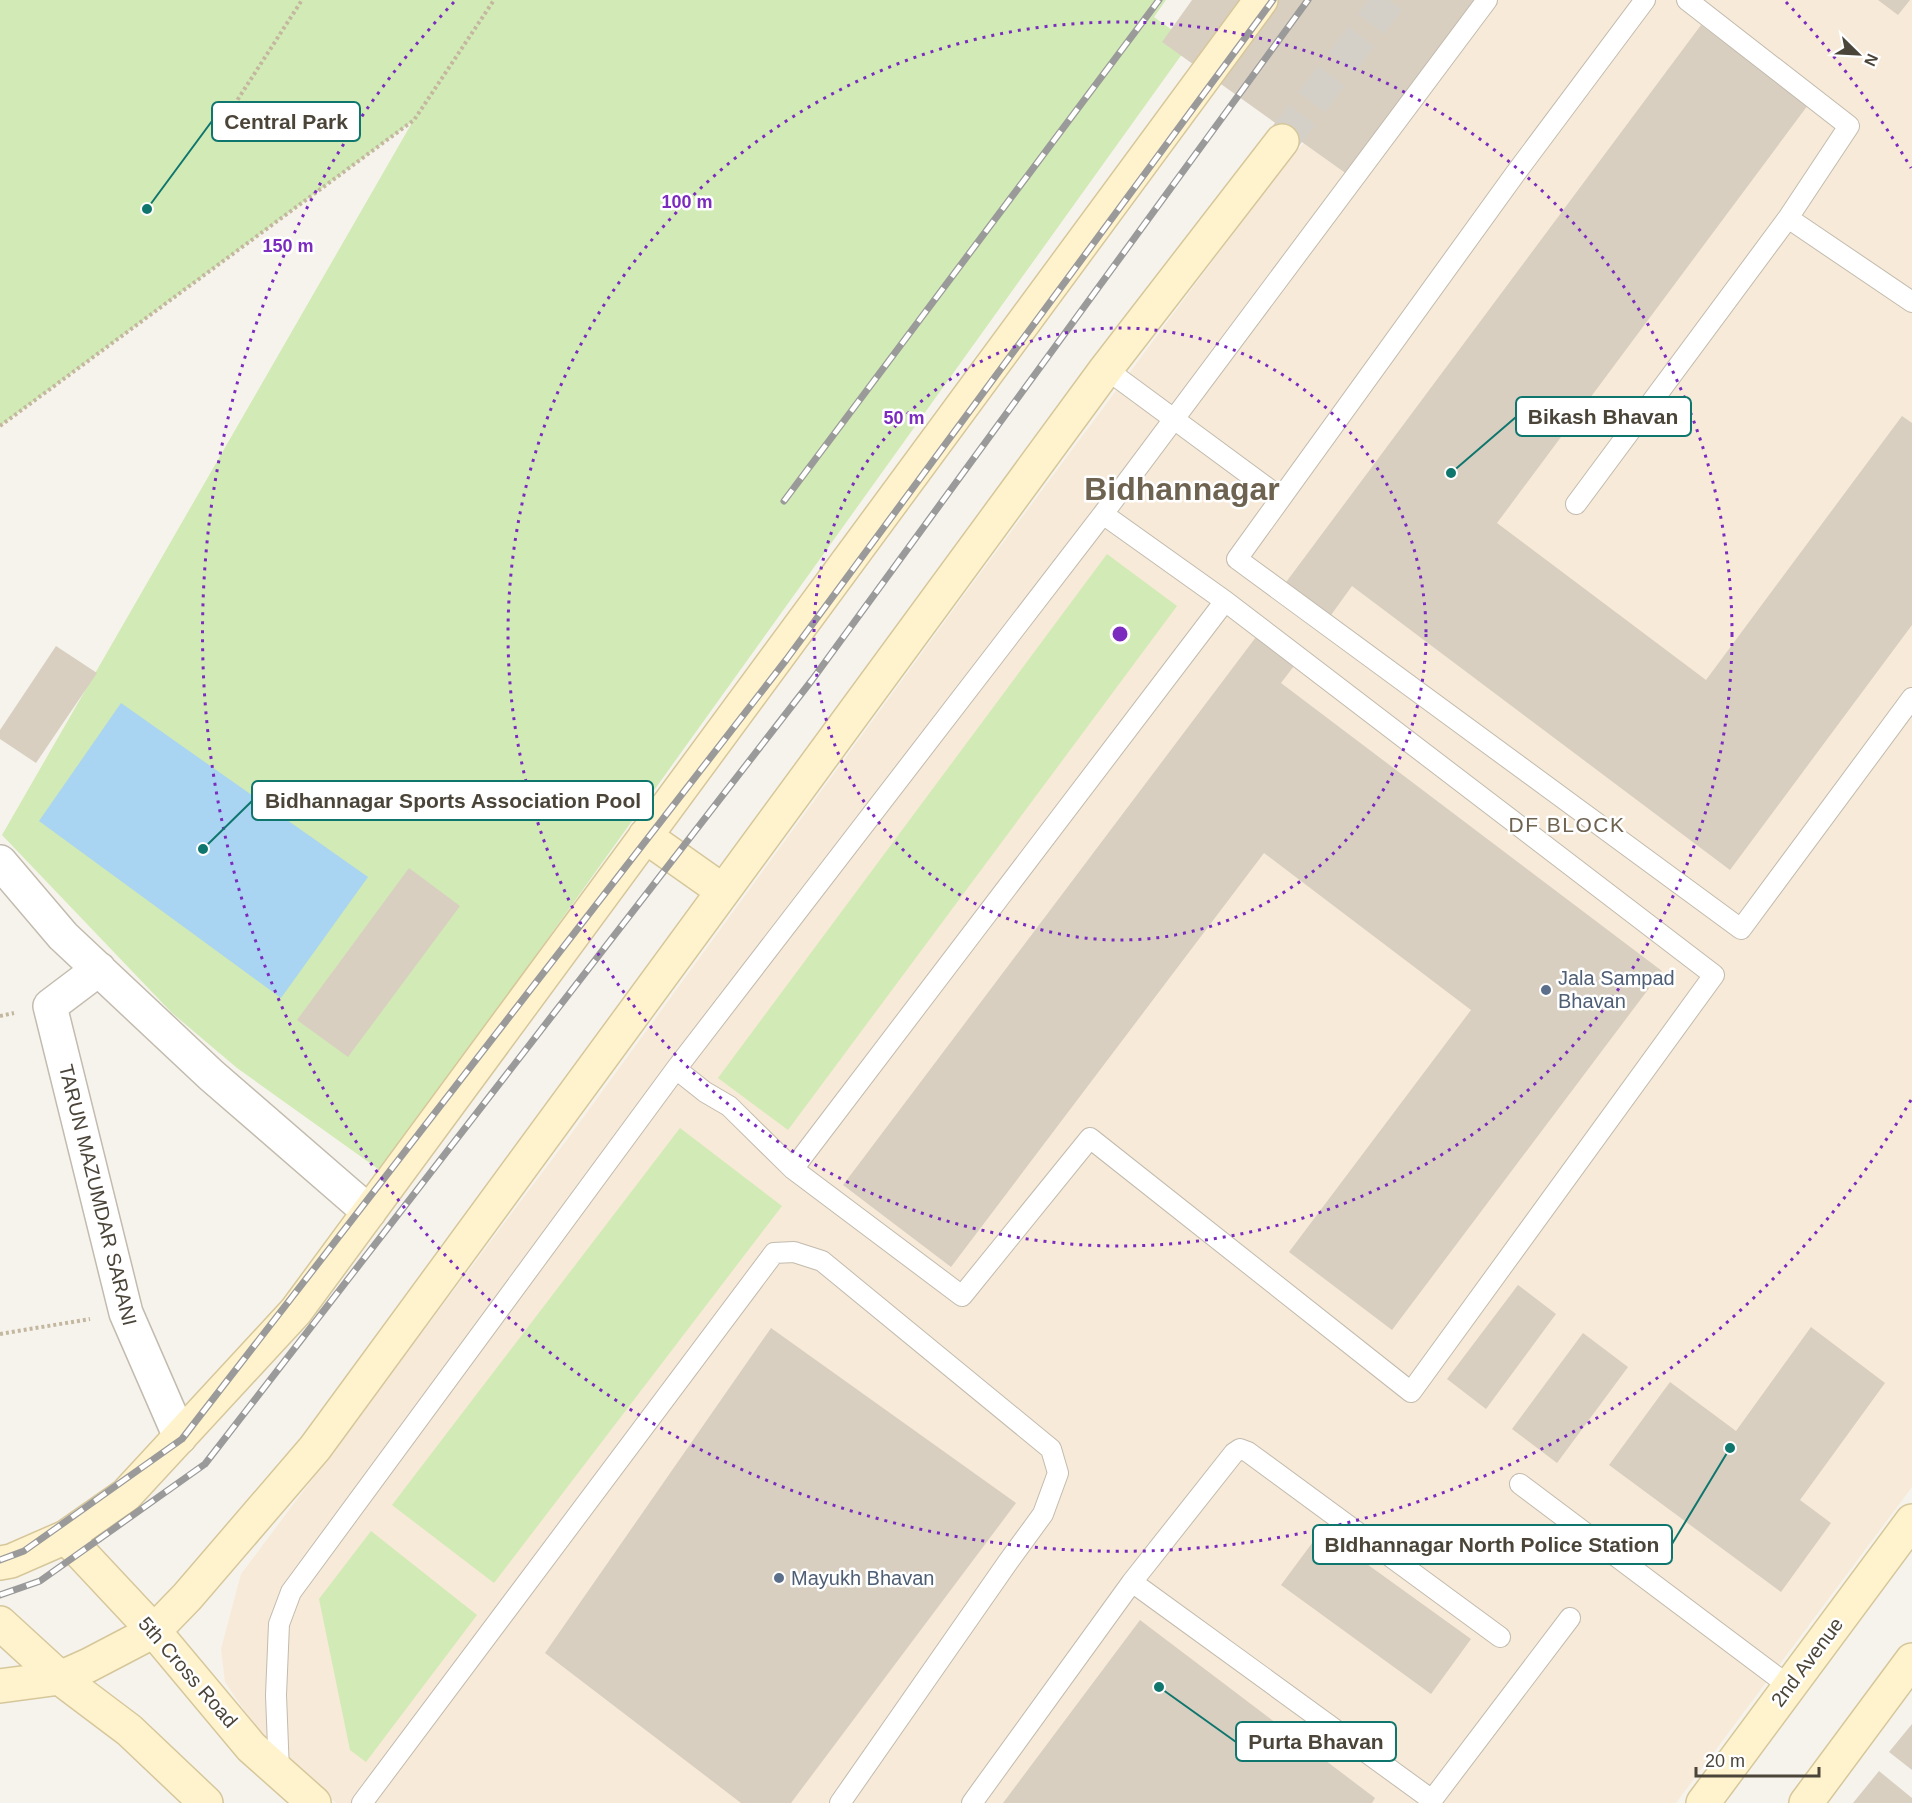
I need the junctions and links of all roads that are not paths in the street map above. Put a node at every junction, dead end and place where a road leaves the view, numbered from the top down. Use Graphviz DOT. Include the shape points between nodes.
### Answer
graph roads {
  1 [pos="1261,0"];
  2 [pos="1487,0"];
  3 [pos="1645,0"];
  4 [pos="1687,0"];
  5 [pos="1282,141"];
  6 [pos="1788,218"];
  7 [pos="1912,302"];
  8 [pos="1106,369"];
  9 [pos="1173,418"];
  10 [pos="1281,498"];
  11 [pos="1576,504"];
  12 [pos="1103,514"];
  13 [pos="1225,601"];
  14 [pos="1912,698"];
  15 [pos="645,836"];
  16 [pos="0,862"];
  17 [pos="723,891"];
  18 [pos="99,969"];
  19 [pos="676,1069"];
  20 [pos="792,1169"];
  21 [pos="369,1212"];
  22 [pos="180,1437"];
  23 [pos="1520,1484"];
  24 [pos="1912,1521"];
  25 [pos="66,1537"];
  26 [pos="0,1563"];
  27 [pos="1132,1582"];
  28 [pos="1570,1618"];
  29 [pos="0,1623"];
  30 [pos="154,1631"];
  31 [pos="1500,1637"];
  32 [pos="1912,1660"];
  33 [pos="60,1678"];
  34 [pos="0,1686"];
  35 [pos="1789,1686"];
  36 [pos="279,1772"];
  37 [pos="1431,1802"];
  38 [pos="206,1803"];
  39 [pos="314,1803"];
  40 [pos="362,1803"];
  41 [pos="840,1803"];
  42 [pos="972,1803"];
  43 [pos="1703,1803"];
  44 [pos="1806,1803"];
  1 -- 15 [label="main road"];
  2 -- 9 [label="lane"];
  3 -- 10 [label="lane"];
  4 -- 6 [label="lane" via="1849,126"];
  5 -- 8 [label="main road"];
  6 -- 7 [label="lane"];
  6 -- 11 [label="lane"];
  8 -- 9 [label="lane"];
  8 -- 17 [label="main road"];
  9 -- 10 [label="lane"];
  9 -- 12 [label="lane"];
  10 -- 14 [label="lane" via="1237,559 1742,929"];
  12 -- 13 [label="lane"];
  12 -- 19 [label="lane"];
  13 -- 20 [label="lane"];
  13 -- 20 [label="lane" via="1713,975 1411,1392 1090,1138 962,1296"];
  15 -- 17 [label="main road"];
  15 -- 21 [label="main road"];
  16 -- 18 [label="street" via="63,936"];
  17 -- 30 [label="main road" via="315,1448"];
  18 -- 21 [label="street" via="211,1075"];
  18 -- 22 [label="street, TARUN MAZUMDAR SARANI" via="50,1006 126,1313"];
  19 -- 20 [label="lane" via="729,1106"];
  19 -- 36 [label="lane" via="291,1592 279,1624"];
  21 -- 22 [label="main road" via="296,1311"];
  22 -- 25 [label="main road" via="126,1495"];
  23 -- 35 [label="lane"];
  24 -- 35 [label="main road, 2nd Avenue"];
  25 -- 26 [label="main road"];
  25 -- 30 [label="main road, 5th Cross Road"];
  27 -- 31 [label="lane" via="1240,1449"];
  27 -- 37 [label="lane"];
  27 -- 42 [label="lane"];
  28 -- 37 [label="lane"];
  29 -- 33 [label="main road"];
  30 -- 33 [label="main road"];
  30 -- 36 [label="main road, 5th Cross Road" via="251,1747"];
  32 -- 44 [label="main road"];
  33 -- 34 [label="main road"];
  33 -- 38 [label="main road" via="129,1730"];
  35 -- 43 [label="main road, 2nd Avenue"];
  36 -- 39 [label="main road, 5th Cross Road"];
  40 -- 41 [label="lane" via="774,1253 795,1252 822,1261 1051,1449 1058,1473 1043,1514"];
}
